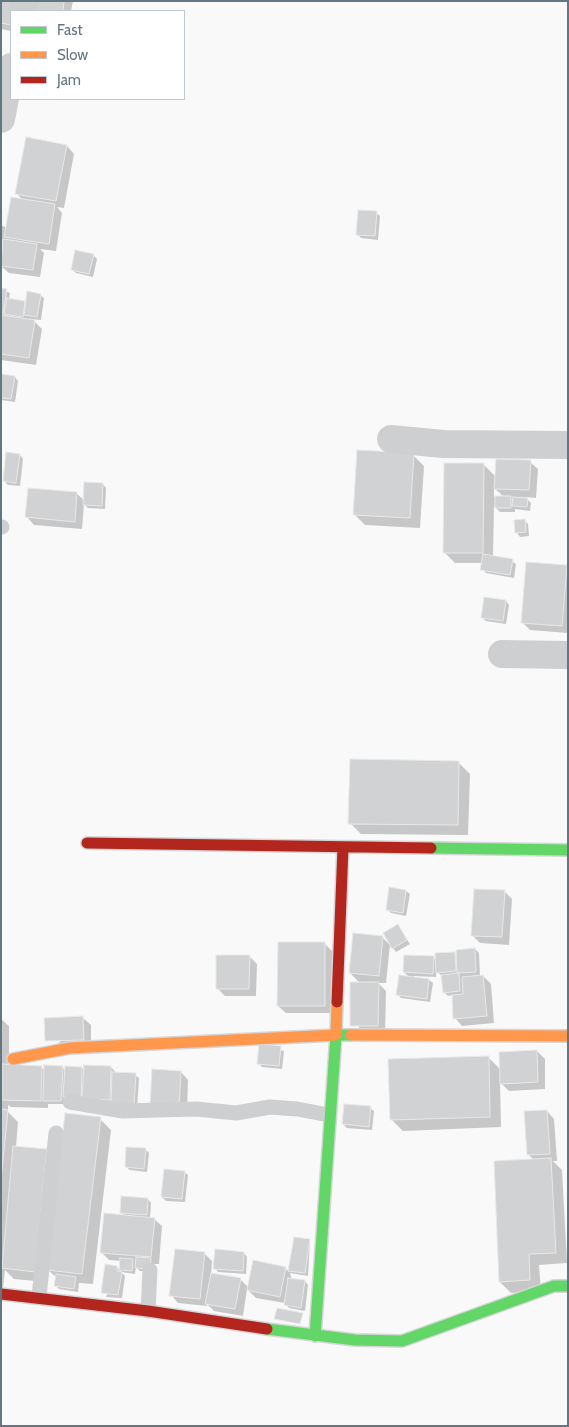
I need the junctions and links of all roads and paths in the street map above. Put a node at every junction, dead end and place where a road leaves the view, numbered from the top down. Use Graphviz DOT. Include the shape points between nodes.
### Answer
graph roads {
  1 [pos="10,72"];
  2 [pos="1,119"];
  3 [pos="391,439"];
  4 [pos="568,445"];
  5 [pos="502,654"];
  6 [pos="568,655"];
  7 [pos="87,843"];
  8 [pos="343,847"];
  9 [pos="568,850"];
  10 [pos="336,1035"];
  11 [pos="568,1036"];
  12 [pos="13,1059"];
  13 [pos="70,1102"];
  14 [pos="329,1115"];
  15 [pos="56,1133"];
  16 [pos="150,1270"];
  17 [pos="568,1286"];
  18 [pos="1,1294"];
  19 [pos="38,1297"];
  20 [pos="148,1311"];
  21 [pos="314,1336"];
  1 -- 2 [label="street"];
  3 -- 4 [label="street" via="443,444"];
  5 -- 6 [label="street"];
  7 -- 8 [label="street"];
  8 -- 9 [label="street"];
  8 -- 10 [label="street"];
  10 -- 11 [label="street"];
  10 -- 12 [label="street" via="70,1048"];
  10 -- 14 [label="street"];
  13 -- 14 [label="lane" via="123,1111 196,1109 236,1113 270,1107"];
  14 -- 21 [label="street"];
  15 -- 19 [label="lane"];
  16 -- 20 [label="lane"];
  17 -- 21 [label="street" via="554,1286 402,1341"];
  18 -- 19 [label="street"];
  19 -- 20 [label="street"];
  20 -- 21 [label="street"];
}
